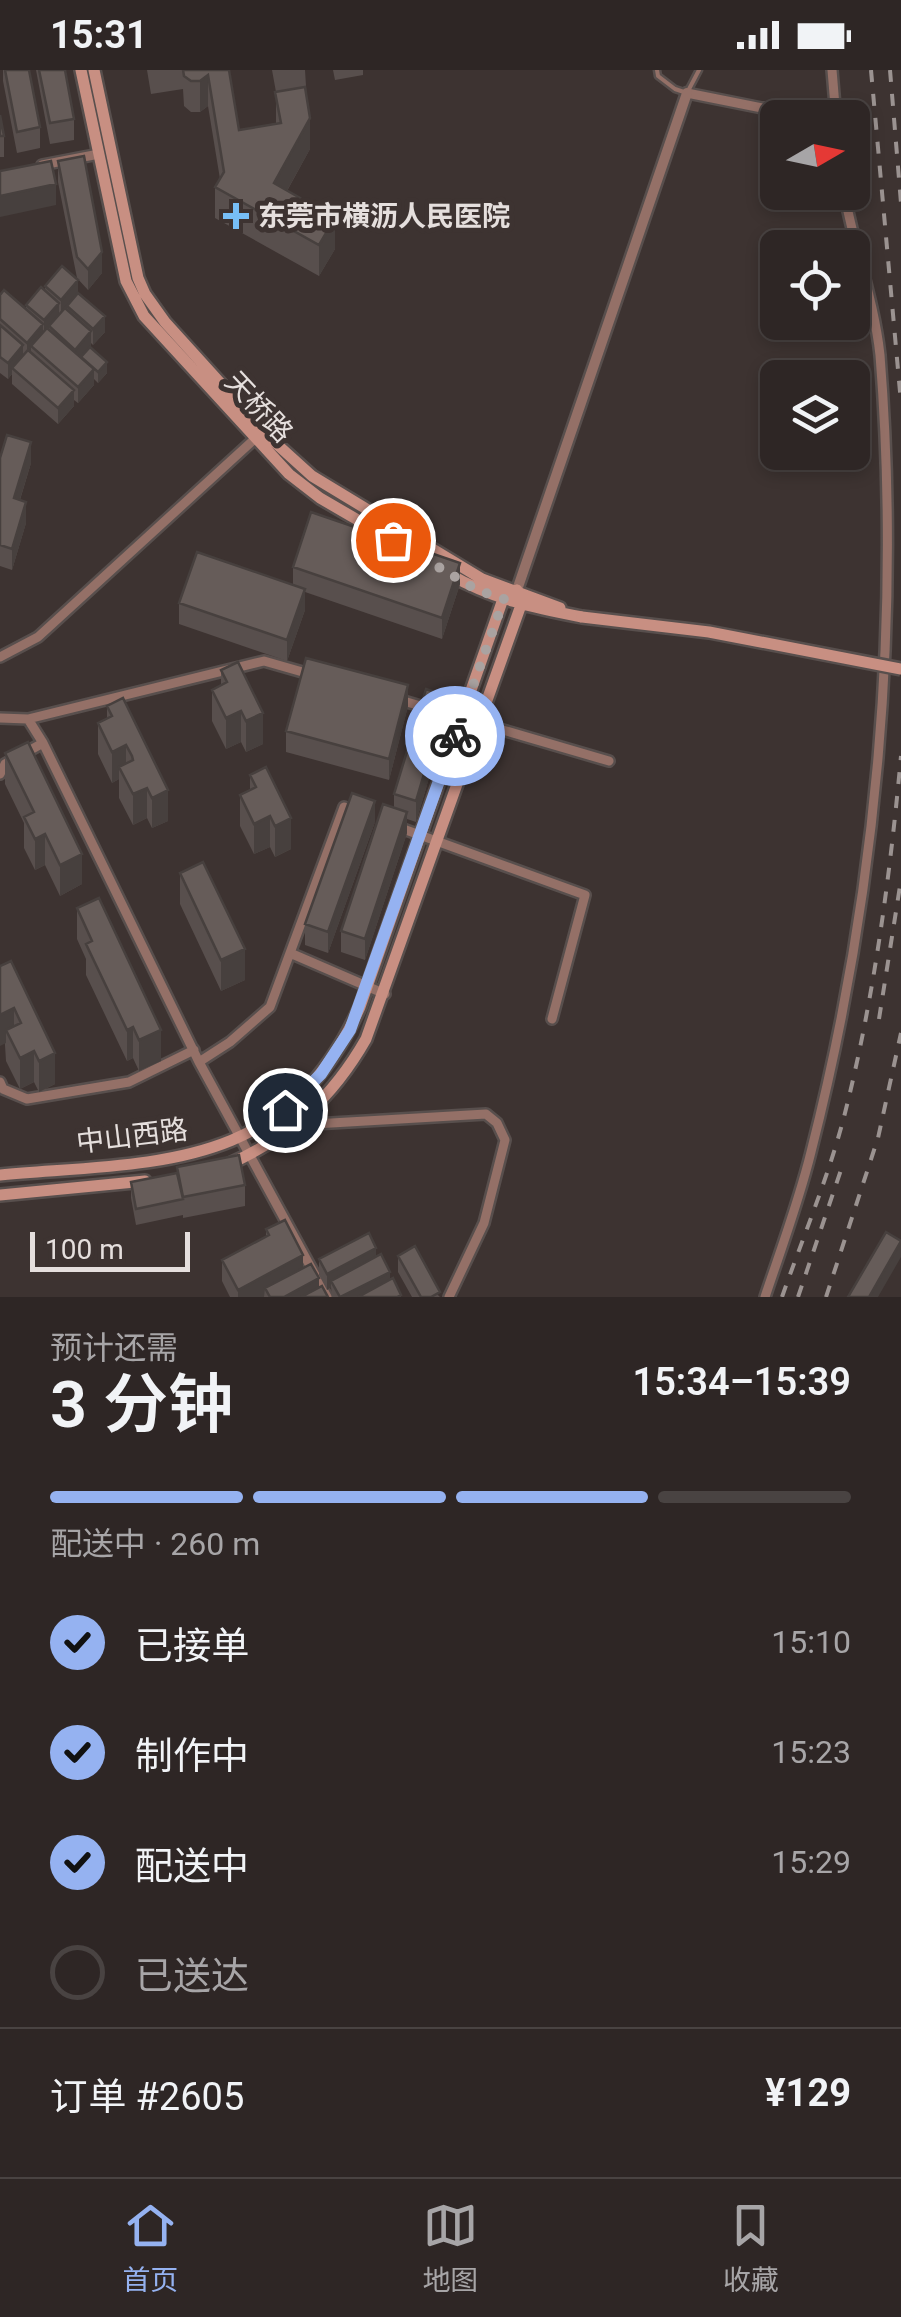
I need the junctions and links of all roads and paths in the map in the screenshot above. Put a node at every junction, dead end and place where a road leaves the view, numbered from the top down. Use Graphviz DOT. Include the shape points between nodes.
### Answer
graph roads {
  1 [pos="81,70"];
  2 [pos="94,70"];
  3 [pos="657,70"];
  4 [pos="699,70"];
  5 [pos="832,70"];
  6 [pos="688,93"];
  7 [pos="835,100"];
  8 [pos="760,108"];
  9 [pos="98,154"];
  10 [pos="33,167"];
  11 [pos="848,210"];
  12 [pos="259,435"];
  13 [pos="516,590"];
  14 [pos="504,599"];
  15 [pos="521,606"];
  16 [pos="582,616"];
  17 [pos="0,656"];
  18 [pos="901,669"];
  19 [pos="318,676"];
  20 [pos="390,697"];
  21 [pos="0,718"];
  22 [pos="462,718"];
  23 [pos="28,719"];
  24 [pos="480,723"];
  25 [pos="43,742"];
  26 [pos="609,761"];
  27 [pos="0,774"];
  28 [pos="374,818"];
  29 [pos="390,824"];
  30 [pos="420,835"];
  31 [pos="438,841"];
  32 [pos="290,953"];
  33 [pos="367,986"];
  34 [pos="384,994"];
  35 [pos="552,1019"];
  36 [pos="194,1050"];
  37 [pos="200,1062"];
  38 [pos="0,1082"];
  39 [pos="296,1125"];
  40 [pos="241,1138"];
  41 [pos="250,1155"];
  42 [pos="211,1170"];
  43 [pos="0,1176"];
  44 [pos="156,1180"];
  45 [pos="0,1194"];
  46 [pos="327,1297"];
  47 [pos="448,1297"];
  48 [pos="765,1297"];
  1 -- 9 [label="main road, 天桥路"];
  2 -- 12 [label="main road, 天桥路" via="145,294"];
  3 -- 6 [label="lane"];
  4 -- 6 [label="lane"];
  5 -- 7 [label="street"];
  6 -- 8 [label="street"];
  6 -- 13 [label="street"];
  9 -- 10 [label="street"];
  9 -- 12 [label="main road, 天桥路" via="134,300"];
  11 -- 48 [label="street" via="885,400 888,703 862,916 838,1036 810,1156"];
  12 -- 13 [label="main road, 天桥路" via="327,487 482,578"];
  12 -- 14 [label="main road, 天桥路" via="289,474 320,498 477,590"];
  12 -- 17 [label="street" via="38,637"];
  13 -- 14 [label="main road"];
  13 -- 15 [label="main road"];
  13 -- 16 [label="main road, 天桥路"];
  14 -- 15 [label="main road, 天桥路"];
  14 -- 22 [label="main road, 中山西路"];
  15 -- 16 [label="main road, 天桥路"];
  15 -- 24 [label="main road, 中山西路"];
  16 -- 18 [label="main road, 天桥路, bridge"];
  19 -- 23 [label="street" via="264,661"];
  20 -- 22 [label="street"];
  21 -- 23 [label="street"];
  22 -- 24 [label="street"];
  22 -- 30 [label="main road, 中山西路"];
  23 -- 25 [label="street"];
  24 -- 26 [label="street"];
  24 -- 31 [label="main road, 中山西路"];
  25 -- 27 [label="street" via="5,764"];
  25 -- 36 [label="street"];
  28 -- 32 [label="street" via="344,807"];
  29 -- 30 [label="street"];
  30 -- 31 [label="street"];
  30 -- 33 [label="main road, 中山西路"];
  31 -- 34 [label="main road, 中山西路"];
  31 -- 35 [label="street" via="585,895"];
  32 -- 33 [label="street"];
  32 -- 37 [label="street" via="270,1006"];
  33 -- 34 [label="street"];
  33 -- 40 [label="main road, 中山西路" via="350,1030 321,1074 285,1110"];
  34 -- 39 [label="main road, 中山西路" via="352,1063"];
  36 -- 37 [label="street"];
  36 -- 38 [label="street" via="129,1082 27,1099"];
  37 -- 40 [label="street"];
  39 -- 41 [label="main road, 中山西路"];
  39 -- 47 [label="street" via="486,1114 497,1123 505,1140 484,1223"];
  40 -- 41 [label="street"];
  40 -- 43 [label="main road, 中山西路" via="168,1160"];
  41 -- 42 [label="main road, 中山西路"];
  41 -- 46 [label="street"];
  44 -- 45 [label="main road, 中山西路"];
}
